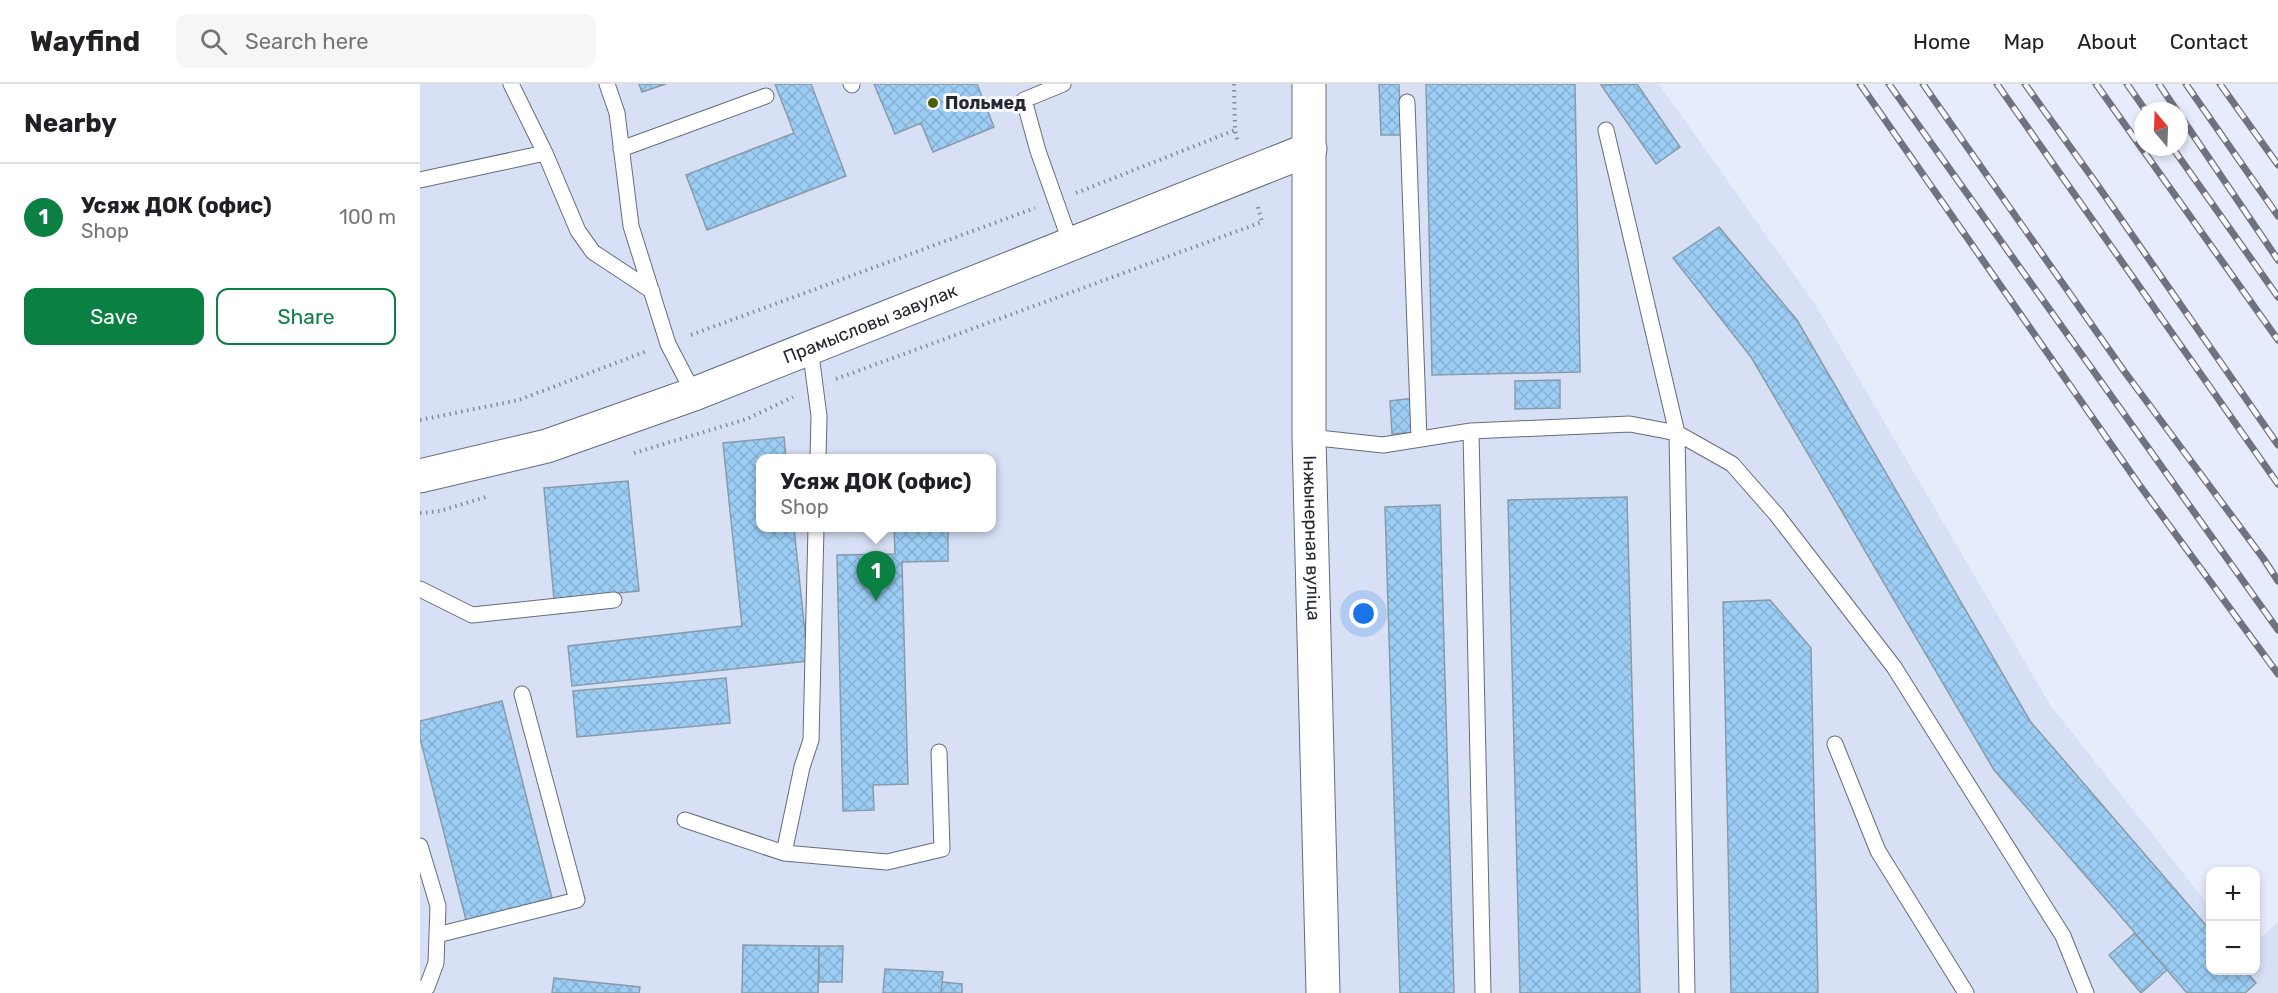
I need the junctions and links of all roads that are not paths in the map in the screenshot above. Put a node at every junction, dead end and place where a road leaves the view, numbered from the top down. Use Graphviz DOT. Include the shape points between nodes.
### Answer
graph roads {
  1 [pos="511,84"];
  2 [pos="607,84"];
  3 [pos="1063,84"];
  4 [pos="1309,84"];
  5 [pos="766,96"];
  6 [pos="1407,102"];
  7 [pos="1606,130"];
  8 [pos="621,149"];
  9 [pos="1310,149"];
  10 [pos="545,153"];
  11 [pos="420,180"];
  12 [pos="1071,244"];
  13 [pos="652,291"];
  14 [pos="810,347"];
  15 [pos="694,394"];
  16 [pos="1471,431"];
  17 [pos="1677,433"];
  18 [pos="1309,437"];
  19 [pos="1419,440"];
  20 [pos="818,454"];
  21 [pos="420,476"];
  22 [pos="816,532"];
  23 [pos="420,589"];
  24 [pos="614,600"];
  25 [pos="522,694"];
  26 [pos="1835,744"];
  27 [pos="939,752"];
  28 [pos="685,820"];
  29 [pos="420,846"];
  30 [pos="784,853"];
  31 [pos="437,935"];
  32 [pos="420,988"];
  33 [pos="1323,993"];
  34 [pos="1483,993"];
  35 [pos="1687,993"];
  36 [pos="1966,993"];
  37 [pos="2086,993"];
  1 -- 10 [label="lane"];
  2 -- 8 [label="lane"];
  3 -- 12 [label="lane" via="1024,100"];
  4 -- 9 [label="street, Інжынерная вуліца"];
  5 -- 8 [label="lane"];
  6 -- 19 [label="lane"];
  7 -- 17 [label="lane"];
  8 -- 13 [label="lane" via="631,226"];
  9 -- 12 [label="street, Прамысловы завулак"];
  9 -- 18 [label="street, Інжынерная вуліца"];
  10 -- 11 [label="lane"];
  10 -- 13 [label="lane" via="578,231 594,252"];
  12 -- 14 [label="street, Прамысловы завулак"];
  13 -- 15 [label="lane" via="668,344"];
  14 -- 15 [label="street, Прамысловы завулак"];
  14 -- 20 [label="lane" via="819,416"];
  15 -- 21 [label="street, Прамысловы завулак" via="547,446"];
  16 -- 17 [label="lane" via="1630,424"];
  16 -- 19 [label="lane"];
  16 -- 34 [label="lane"];
  17 -- 35 [label="lane"];
  17 -- 37 [label="lane" via="1732,464 1776,514 1894,667 2063,936"];
  18 -- 19 [label="lane" via="1383,445"];
  18 -- 33 [label="street, Інжынерная вуліца"];
  22 -- 30 [label="lane" via="811,740"];
  23 -- 24 [label="lane" via="472,615"];
  25 -- 31 [label="lane" via="577,900"];
  26 -- 36 [label="lane" via="1878,851"];
  27 -- 30 [label="lane" via="942,849 887,862"];
  28 -- 30 [label="lane"];
  29 -- 31 [label="lane" via="438,906"];
  31 -- 32 [label="lane" via="436,963 427,987"];
}
